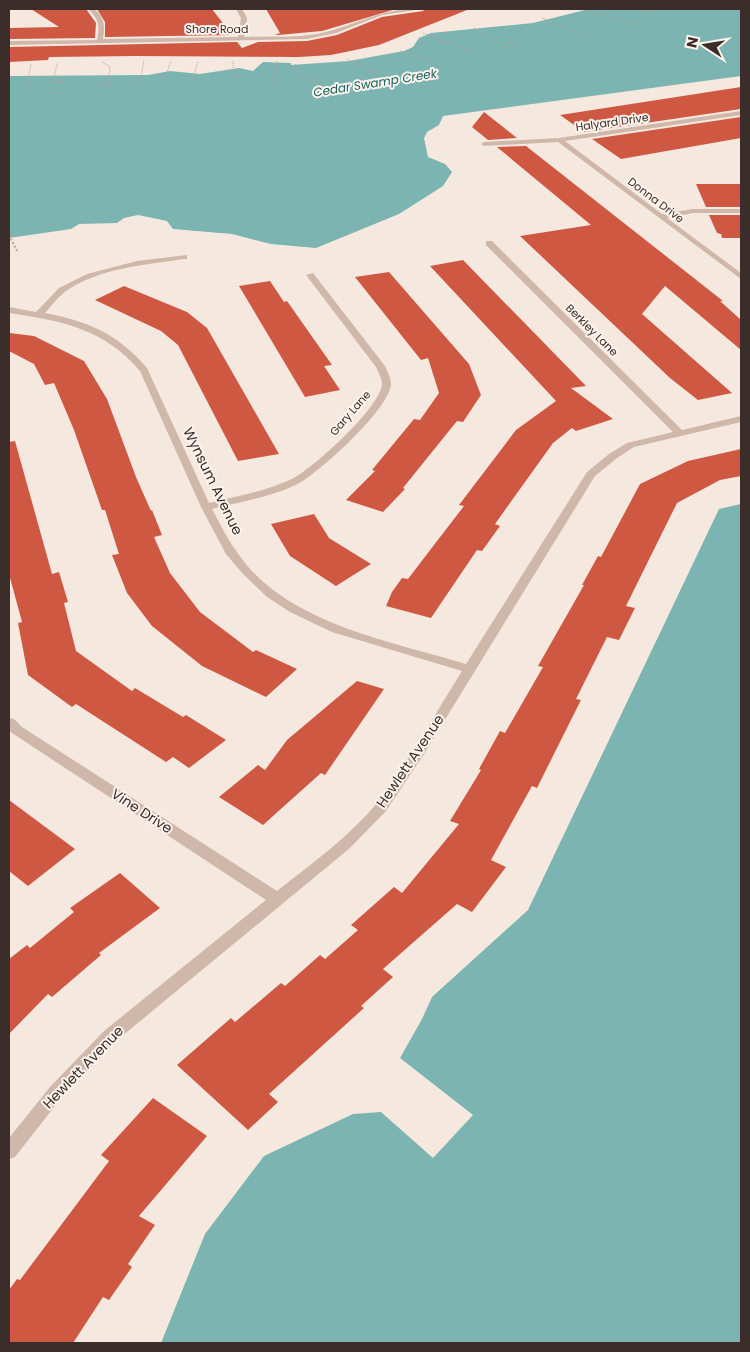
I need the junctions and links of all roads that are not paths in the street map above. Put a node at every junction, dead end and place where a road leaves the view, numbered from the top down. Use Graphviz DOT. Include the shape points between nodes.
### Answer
graph roads {
  1 [pos="90,9"];
  2 [pos="239,9"];
  3 [pos="420,9"];
  4 [pos="241,38"];
  5 [pos="100,40"];
  6 [pos="9,43"];
  7 [pos="741,113"];
  8 [pos="559,140"];
  9 [pos="484,144"];
  10 [pos="741,211"];
  11 [pos="660,218"];
  12 [pos="489,243"];
  13 [pos="184,257"];
  14 [pos="310,275"];
  15 [pos="741,277"];
  16 [pos="9,310"];
  17 [pos="38,315"];
  18 [pos="741,419"];
  19 [pos="680,433"];
  20 [pos="206,507"];
  21 [pos="468,669"];
  22 [pos="9,722"];
  23 [pos="277,899"];
  24 [pos="9,1151"];
  1 -- 5 [label="street" via="100,15 103,23"];
  2 -- 4 [label="street" via="244,18"];
  3 -- 4 [label="street, Shore Road" via="381,14 320,35"];
  4 -- 5 [label="street, Shore Road"];
  5 -- 6 [label="street, Shore Road"];
  7 -- 8 [label="street, Halyard Drive"];
  8 -- 9 [label="street, Halyard Drive"];
  8 -- 11 [label="street, Donna Drive"];
  10 -- 11 [label="street" via="694,211"];
  11 -- 15 [label="street, Donna Drive"];
  12 -- 19 [label="street, Berkley Lane"];
  13 -- 17 [label="street" via="118,268 90,277 62,290"];
  14 -- 20 [label="street, Gary Lane" via="380,366 386,386 377,404 322,463 298,480 266,492"];
  16 -- 17 [label="street, Wynsum Avenue"];
  17 -- 20 [label="street, Wynsum Avenue" via="84,325 111,338 132,354 144,370"];
  18 -- 19 [label="street, Hewlett Avenue"];
  19 -- 21 [label="street, Hewlett Avenue" via="631,445 591,474"];
  20 -- 21 [label="street, Wynsum Avenue" via="232,554 247,572 270,594 294,609 336,629"];
  21 -- 23 [label="street, Hewlett Avenue" via="381,807 345,844"];
  22 -- 23 [label="street, Vine Drive"];
  23 -- 24 [label="street, Hewlett Avenue" via="110,1036 56,1092"];
}
